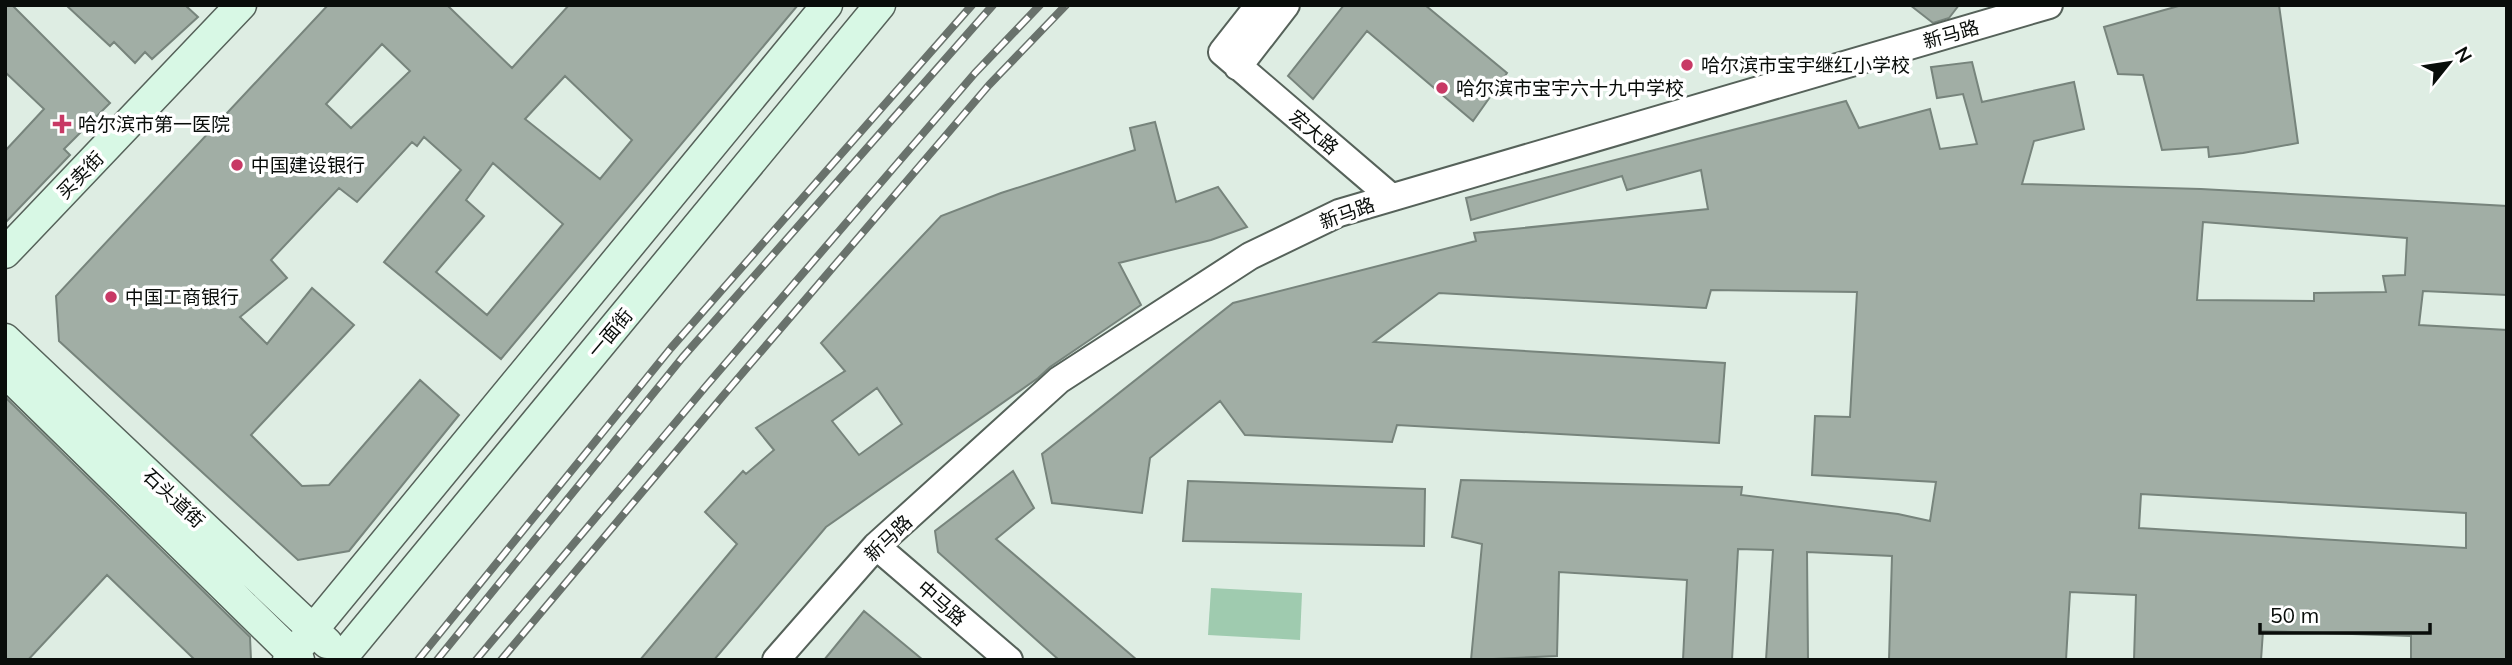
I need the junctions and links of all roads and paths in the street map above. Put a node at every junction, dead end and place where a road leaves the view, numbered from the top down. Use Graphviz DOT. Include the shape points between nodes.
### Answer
graph roads {
  1 [pos="242,5"];
  2 [pos="827,5"];
  3 [pos="880,5"];
  4 [pos="1259,5"];
  5 [pos="1286,5"];
  6 [pos="2049,5"];
  7 [pos="1238,67"];
  8 [pos="1391,197"];
  9 [pos="5,253"];
  10 [pos="5,339"];
  11 [pos="5,372"];
  12 [pos="876,546"];
  13 [pos="313,629"];
  14 [pos="293,658"];
  15 [pos="343,659"];
  16 [pos="776,660"];
  17 [pos="1009,660"];
  1 -- 9 [label="main road, 买卖街"];
  2 -- 13 [label="main road"];
  3 -- 15 [label="main road, 一面街"];
  4 -- 7 [label="street" via="1222,52"];
  5 -- 7 [label="street"];
  6 -- 8 [label="street, 新马路"];
  7 -- 8 [label="street, 宏大路"];
  8 -- 12 [label="street, 新马路" via="1339,213 1250,256 1059,380"];
  10 -- 13 [label="main road, 石头道街"];
  11 -- 14 [label="main road, 石头道街"];
  12 -- 16 [label="street, 新马路"];
  12 -- 17 [label="street, 中马路"];
  13 -- 14 [label="main road"];
  13 -- 15 [label="main road, 石头道街"];
}
